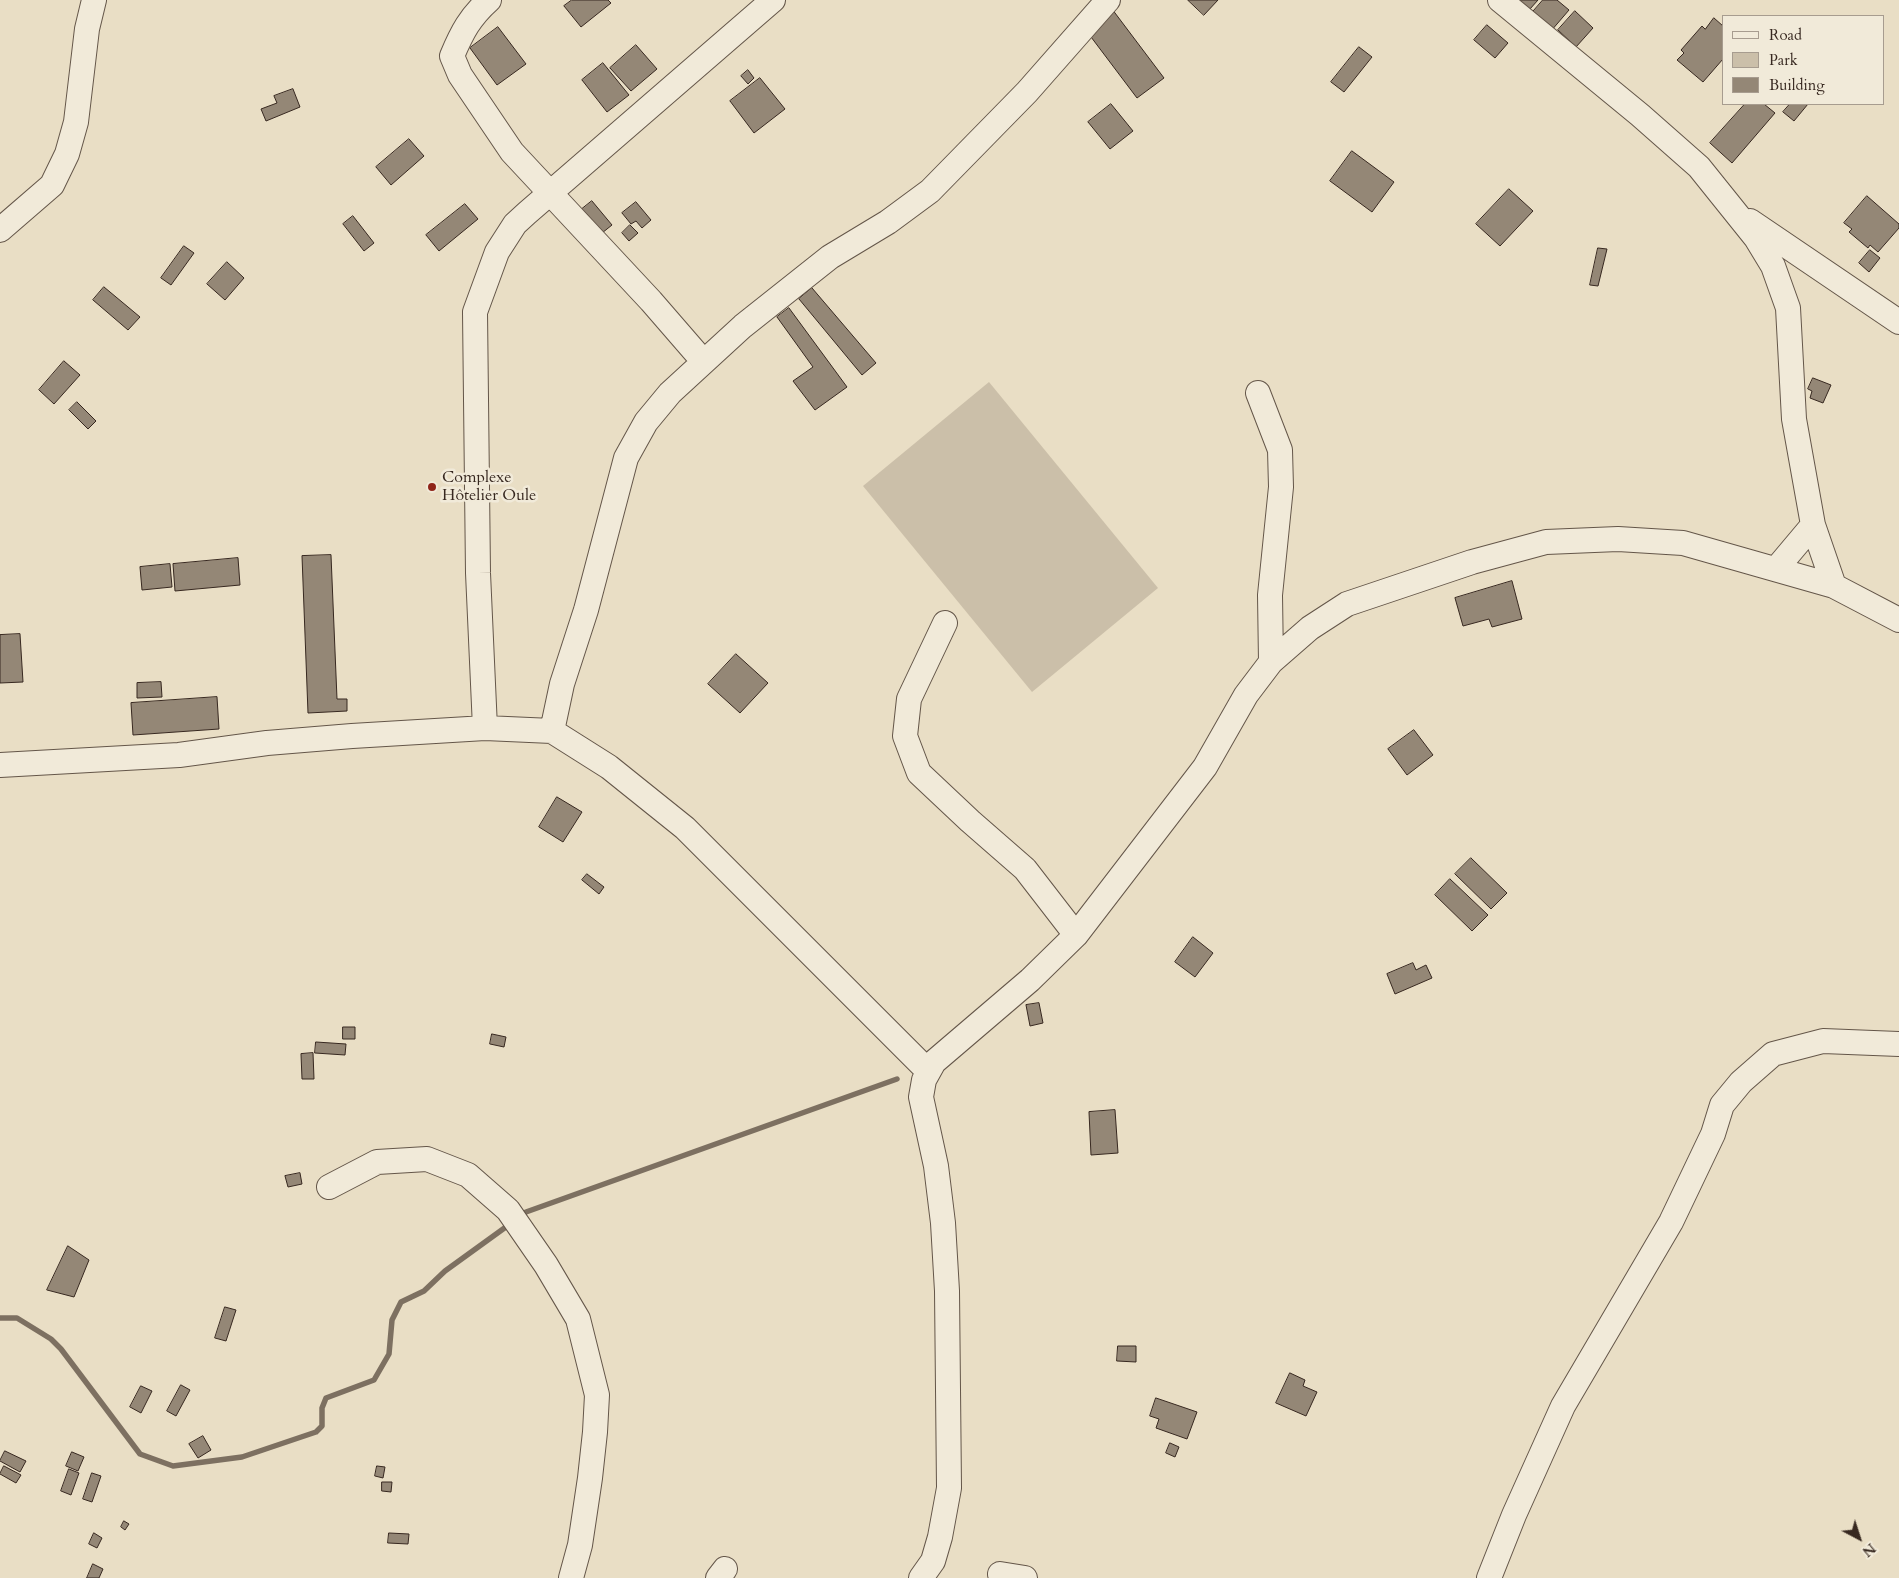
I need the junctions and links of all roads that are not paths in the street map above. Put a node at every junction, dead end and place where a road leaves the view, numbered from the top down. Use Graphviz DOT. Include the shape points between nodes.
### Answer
graph roads {
  1 [pos="94,0"];
  2 [pos="489,0"];
  3 [pos="773,0"];
  4 [pos="1108,0"];
  5 [pos="1500,0"];
  6 [pos="550,194"];
  7 [pos="1736,212"];
  8 [pos="0,230"];
  9 [pos="1899,322"];
  10 [pos="703,361"];
  11 [pos="1258,394"];
  12 [pos="1813,525"];
  13 [pos="1776,569"];
  14 [pos="1834,586"];
  15 [pos="1899,620"];
  16 [pos="945,623"];
  17 [pos="1271,662"];
  18 [pos="485,728"];
  19 [pos="552,731"];
  20 [pos="0,765"];
  21 [pos="1076,935"];
  22 [pos="1899,1044"];
  23 [pos="928,1071"];
  24 [pos="329,1187"];
  25 [pos="1000,1574"];
  26 [pos="572,1578"];
  27 [pos="922,1578"];
  28 [pos="1025,1578"];
  29 [pos="1489,1578"];
  1 -- 8 [label="street" via="87,28 76,122 67,154 52,185"];
  2 -- 6 [label="street" via="462,32 452,56 460,75 512,152"];
  3 -- 6 [label="street"];
  4 -- 10 [label="street" via="1027,92 930,191 888,222 830,256"];
  5 -- 7 [label="street" via="1699,167"];
  6 -- 10 [label="street"];
  6 -- 18 [label="street" via="515,224 497,252 475,312 478,573"];
  7 -- 9 [label="street"];
  7 -- 12 [label="street" via="1773,266 1788,308 1794,420"];
  10 -- 19 [label="street" via="646,422 626,458 586,610 562,684"];
  11 -- 17 [label="street" via="1280,450 1270,595"];
  12 -- 13 [label="street"];
  12 -- 14 [label="street"];
  13 -- 14 [label="street"];
  13 -- 17 [label="street" via="1683,543 1618,539 1546,542 1472,562 1347,604 1310,628"];
  14 -- 15 [label="street"];
  16 -- 21 [label="street" via="910,699 905,736 919,773 1025,869"];
  17 -- 21 [label="street" via="1246,695 1204,767"];
  18 -- 19 [label="street"];
  18 -- 20 [label="street" via="324,738 179,755"];
  19 -- 23 [label="street" via="609,767 685,828"];
  21 -- 23 [label="street" via="1030,980 934,1062"];
  22 -- 29 [label="street" via="1823,1041 1773,1054 1740,1082 1722,1105 1713,1134 1671,1222 1563,1406"];
  23 -- 27 [label="street" via="921,1097 944,1223 950,1488 933,1561"];
  24 -- 26 [label="street" via="377,1162 427,1160 468,1174 508,1210 546,1265 578,1319 596,1395 596,1432 590,1478"];
  25 -- 28 [label="street"];
}
